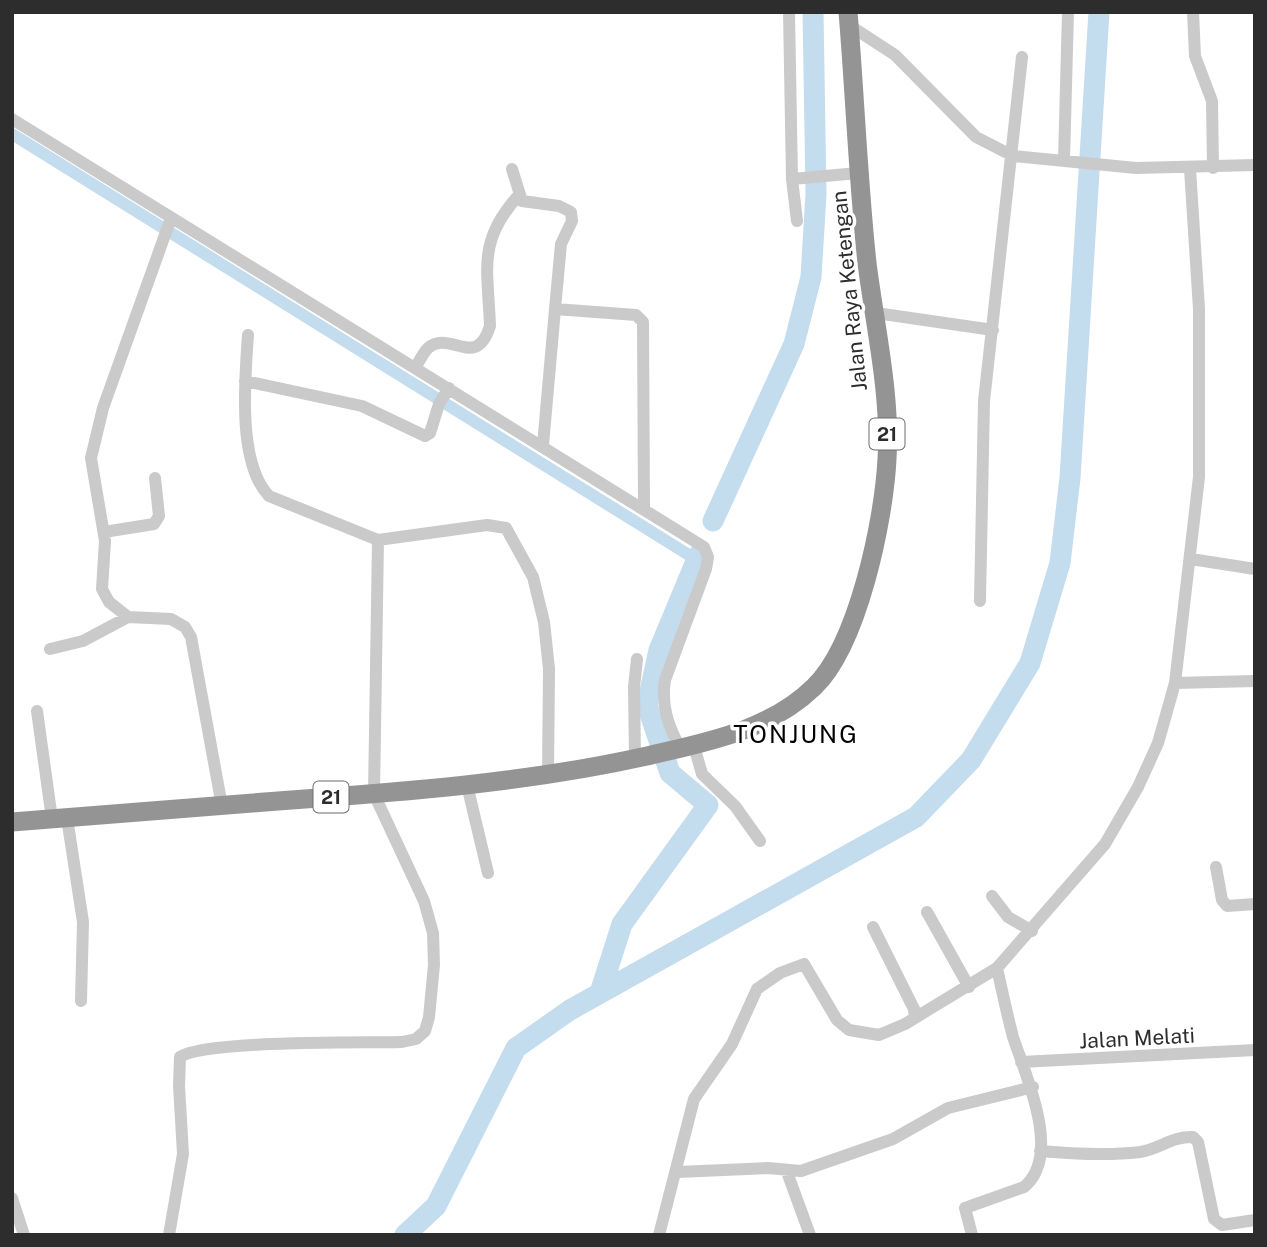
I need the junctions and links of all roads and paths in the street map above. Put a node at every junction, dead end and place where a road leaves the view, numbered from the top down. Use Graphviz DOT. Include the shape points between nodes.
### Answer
graph roads {
  1 [pos="789,12"];
  2 [pos="1068,12"];
  3 [pos="1193,12"];
  4 [pos="849,19"];
  5 [pos="1022,57"];
  6 [pos="12,119"];
  7 [pos="1013,156"];
  8 [pos="1066,161"];
  9 [pos="1255,165"];
  10 [pos="1213,168"];
  11 [pos="512,169"];
  12 [pos="1191,169"];
  13 [pos="858,173"];
  14 [pos="792,178"];
  15 [pos="518,196"];
  16 [pos="797,221"];
  17 [pos="168,225"];
  18 [pos="555,309"];
  19 [pos="876,313"];
  20 [pos="993,330"];
  21 [pos="248,335"];
  22 [pos="415,368"];
  23 [pos="245,381"];
  24 [pos="448,390"];
  25 [pos="543,446"];
  26 [pos="155,478"];
  27 [pos="644,507"];
  28 [pos="104,532"];
  29 [pos="378,540"];
  30 [pos="1191,559"];
  31 [pos="1255,569"];
  32 [pos="980,601"];
  33 [pos="128,617"];
  34 [pos="50,649"];
  35 [pos="637,659"];
  36 [pos="1255,681"];
  37 [pos="1175,683"];
  38 [pos="37,711"];
  39 [pos="683,748"];
  40 [pos="642,757"];
  41 [pos="548,775"];
  42 [pos="467,785"];
  43 [pos="374,794"];
  44 [pos="222,806"];
  45 [pos="60,818"];
  46 [pos="12,822"];
  47 [pos="760,841"];
  48 [pos="1216,867"];
  49 [pos="488,873"];
  50 [pos="992,896"];
  51 [pos="1255,904"];
  52 [pos="927,912"];
  53 [pos="873,927"];
  54 [pos="1027,928"];
  55 [pos="997,968"];
  56 [pos="965,977"];
  57 [pos="80,1001"];
  58 [pos="912,1009"];
  59 [pos="1255,1050"];
  60 [pos="1021,1062"];
  61 [pos="1033,1087"];
  62 [pos="1040,1151"];
  63 [pos="678,1172"];
  64 [pos="787,1172"];
  65 [pos="12,1198"];
  66 [pos="1255,1220"];
  67 [pos="24,1235"];
  68 [pos="169,1235"];
  69 [pos="659,1235"];
  70 [pos="810,1235"];
  71 [pos="972,1235"];
  1 -- 14 [label="street"];
  2 -- 8 [label="street"];
  3 -- 10 [label="street" via="1195,56 1212,101"];
  4 -- 7 [label="street" via="895,55 975,137"];
  4 -- 13 [label="highway, Jalan Raya Ketengan / 21"];
  5 -- 7 [label="street"];
  6 -- 17 [label="street"];
  7 -- 8 [label="street"];
  7 -- 20 [label="street"];
  8 -- 12 [label="street"];
  9 -- 10 [label="street"];
  10 -- 12 [label="street"];
  11 -- 15 [label="street"];
  12 -- 30 [label="street" via="1201,428"];
  13 -- 14 [label="street"];
  13 -- 19 [label="highway, Jalan Raya Ketengan / 21"];
  14 -- 16 [label="street"];
  15 -- 18 [label="street" via="526,203 572,212 561,244"];
  15 -- 22 [label="street" via="489,239 490,326 486,340 470,348 434,345"];
  17 -- 22 [label="street"];
  17 -- 28 [label="street" via="94,443 93,483"];
  18 -- 25 [label="street"];
  18 -- 27 [label="street" via="636,315 643,321"];
  19 -- 20 [label="street"];
  19 -- 39 [label="highway, Jalan Raya Ketengan / 21" via="887,456 873,543 847,636 826,674 793,705 731,735"];
  20 -- 32 [label="street" via="982,429"];
  21 -- 23 [label="street"];
  22 -- 24 [label="street"];
  23 -- 24 [label="street" via="362,406 420,436 430,433"];
  23 -- 29 [label="street" via="250,454 261,487 269,496"];
  24 -- 25 [label="street"];
  25 -- 27 [label="street"];
  26 -- 28 [label="street" via="159,516 154,524"];
  27 -- 39 [label="street" via="702,546 708,557 662,696 668,726"];
  28 -- 33 [label="street" via="102,589 109,602"];
  29 -- 41 [label="street" via="487,525 506,528 512,534 533,578 544,622 549,669"];
  29 -- 43 [label="street"];
  30 -- 31 [label="street"];
  30 -- 37 [label="street"];
  33 -- 34 [label="street" via="83,640"];
  33 -- 44 [label="street" via="171,620 185,627 191,637"];
  35 -- 40 [label="street" via="634,687"];
  36 -- 37 [label="street"];
  37 -- 54 [label="street" via="1158,743 1105,844"];
  38 -- 45 [label="street"];
  39 -- 40 [label="highway, 21"];
  39 -- 47 [label="street"];
  40 -- 41 [label="highway, 21"];
  41 -- 42 [label="highway, 21"];
  42 -- 43 [label="highway, 21"];
  42 -- 49 [label="street"];
  43 -- 44 [label="highway, 21"];
  43 -- 68 [label="street" via="424,901 433,933 434,965 425,1031 401,1042 246,1046 180,1057 183,1154"];
  44 -- 45 [label="highway, 21"];
  45 -- 46 [label="highway, 21"];
  45 -- 57 [label="street" via="83,922"];
  48 -- 51 [label="street" via="1227,906"];
  50 -- 54 [label="street" via="1008,917"];
  52 -- 56 [label="street"];
  53 -- 58 [label="street"];
  54 -- 55 [label="street"];
  55 -- 56 [label="street"];
  55 -- 60 [label="street"];
  56 -- 58 [label="street"];
  58 -- 63 [label="street" via="879,1035 849,1030 837,1020 807,965 780,972 750,998 732,1044 694,1099"];
  59 -- 60 [label="street, Jalan Melati"];
  60 -- 61 [label="street"];
  61 -- 62 [label="street"];
  61 -- 64 [label="street" via="948,1108 893,1139 806,1170"];
  62 -- 66 [label="street" via="1140,1152 1162,1142 1194,1137 1214,1219 1222,1225"];
  62 -- 71 [label="street" via="1031,1181 1024,1187 965,1208"];
  63 -- 64 [label="street" via="768,1168"];
  63 -- 69 [label="street"];
  64 -- 70 [label="street"];
  65 -- 67 [label="street"];
}
